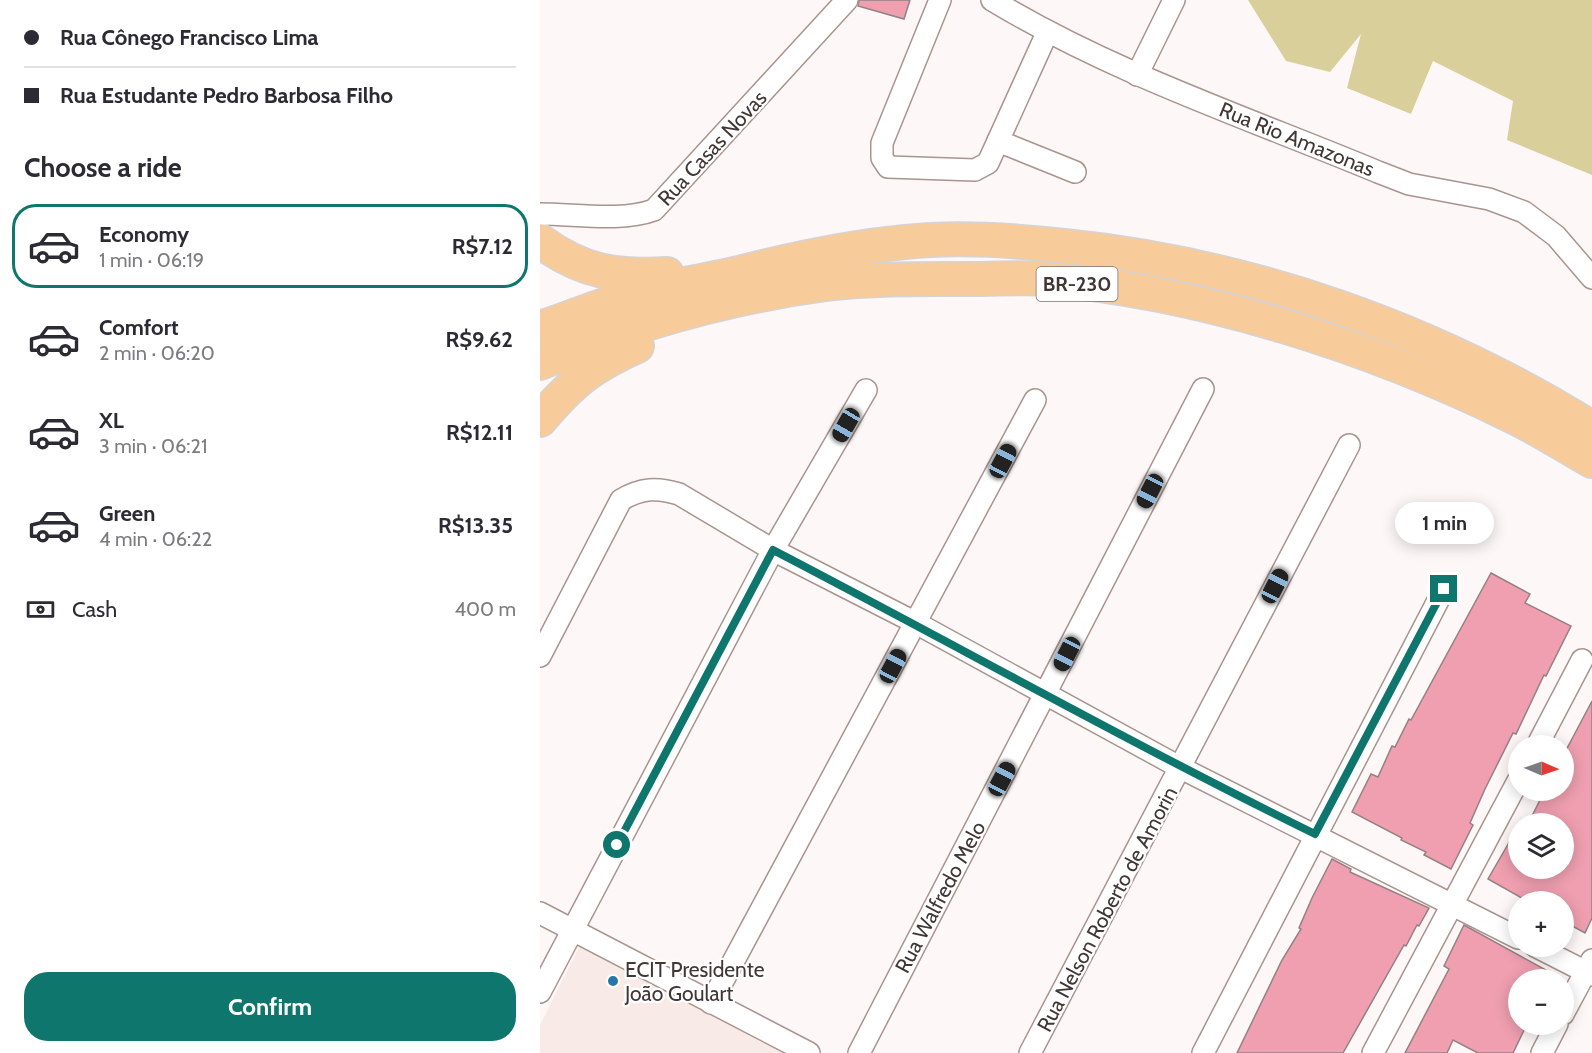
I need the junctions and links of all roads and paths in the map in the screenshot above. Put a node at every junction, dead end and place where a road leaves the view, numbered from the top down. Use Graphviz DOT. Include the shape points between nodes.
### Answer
graph roads {
  1 [pos="847,0"];
  2 [pos="940,0"];
  3 [pos="992,0"];
  4 [pos="1174,0"];
  5 [pos="1047,33"];
  6 [pos="1137,75"];
  7 [pos="998,141"];
  8 [pos="1075,172"];
  9 [pos="540,213"];
  10 [pos="540,241"];
  11 [pos="776,262"];
  12 [pos="1592,278"];
  13 [pos="743,299"];
  14 [pos="540,328"];
  15 [pos="540,363"];
  16 [pos="1203,389"];
  17 [pos="866,390"];
  18 [pos="1035,400"];
  19 [pos="540,420"];
  20 [pos="1592,428"];
  21 [pos="1349,445"];
  22 [pos="1592,461"];
  23 [pos="773,550"];
  24 [pos="1444,589"];
  25 [pos="916,623"];
  26 [pos="540,656"];
  27 [pos="1582,660"];
  28 [pos="1046,694"];
  29 [pos="1543,735"];
  30 [pos="1181,768"];
  31 [pos="1508,800"];
  32 [pos="1315,834"];
  33 [pos="1452,906"];
  34 [pos="540,913"];
  35 [pos="572,929"];
  36 [pos="1508,933"];
  37 [pos="1561,957"];
  38 [pos="1590,969"];
  39 [pos="540,992"];
  40 [pos="1574,996"];
  41 [pos="711,1004"];
  42 [pos="1551,1035"];
  43 [pos="809,1053"];
  44 [pos="859,1053"];
  45 [pos="1030,1053"];
  46 [pos="1203,1053"];
  47 [pos="1373,1053"];
  48 [pos="1542,1053"];
  1 -- 9 [label="street, Rua Casas Novas" via="654,210 621,215"];
  2 -- 7 [label="street" via="882,143 882,158 888,166 975,170 988,163"];
  3 -- 5 [label="street, Rua Rio Amazonas"];
  4 -- 6 [label="street"];
  5 -- 6 [label="street, Rua Rio Amazonas"];
  5 -- 7 [label="street"];
  6 -- 12 [label="street, Rua Rio Amazonas" via="1409,184 1489,199 1517,209 1549,230"];
  7 -- 8 [label="street"];
  10 -- 11 [label="highway" via="564,259 593,270 624,275 666,275"];
  11 -- 14 [label="highway, BR-230" via="639,294"];
  11 -- 20 [label="highway, BR-230" via="906,241 1009,240 1112,251 1212,268 1303,294 1424,340 1536,393"];
  13 -- 15 [label="highway, BR-230" via="593,342"];
  13 -- 19 [label="highway" via="600,363 562,394"];
  13 -- 22 [label="highway, BR-230" via="827,284 910,278 1046,279 1165,296 1287,328 1384,360 1511,415"];
  16 -- 28 [label="street, Rua Walfredo Melo"];
  17 -- 23 [label="street"];
  18 -- 25 [label="street"];
  21 -- 30 [label="street, Rua Nelson Roberto de Amorin"];
  23 -- 25 [label="street"];
  23 -- 26 [label="street" via="679,494 639,491 621,500"];
  23 -- 35 [label="street"];
  24 -- 32 [label="street"];
  25 -- 28 [label="street"];
  25 -- 41 [label="street"];
  27 -- 29 [label="street"];
  28 -- 30 [label="street"];
  28 -- 44 [label="street, Rua Walfredo Melo"];
  30 -- 32 [label="street"];
  30 -- 45 [label="street, Rua Nelson Roberto de Amorin"];
  31 -- 33 [label="street"];
  32 -- 33 [label="street"];
  32 -- 46 [label="street"];
  33 -- 36 [label="street"];
  33 -- 47 [label="street"];
  34 -- 35 [label="street"];
  35 -- 39 [label="street"];
  35 -- 41 [label="street"];
  37 -- 38 [label="street"];
  38 -- 40 [label="street"];
  41 -- 43 [label="street"];
  42 -- 48 [label="street"];
}
